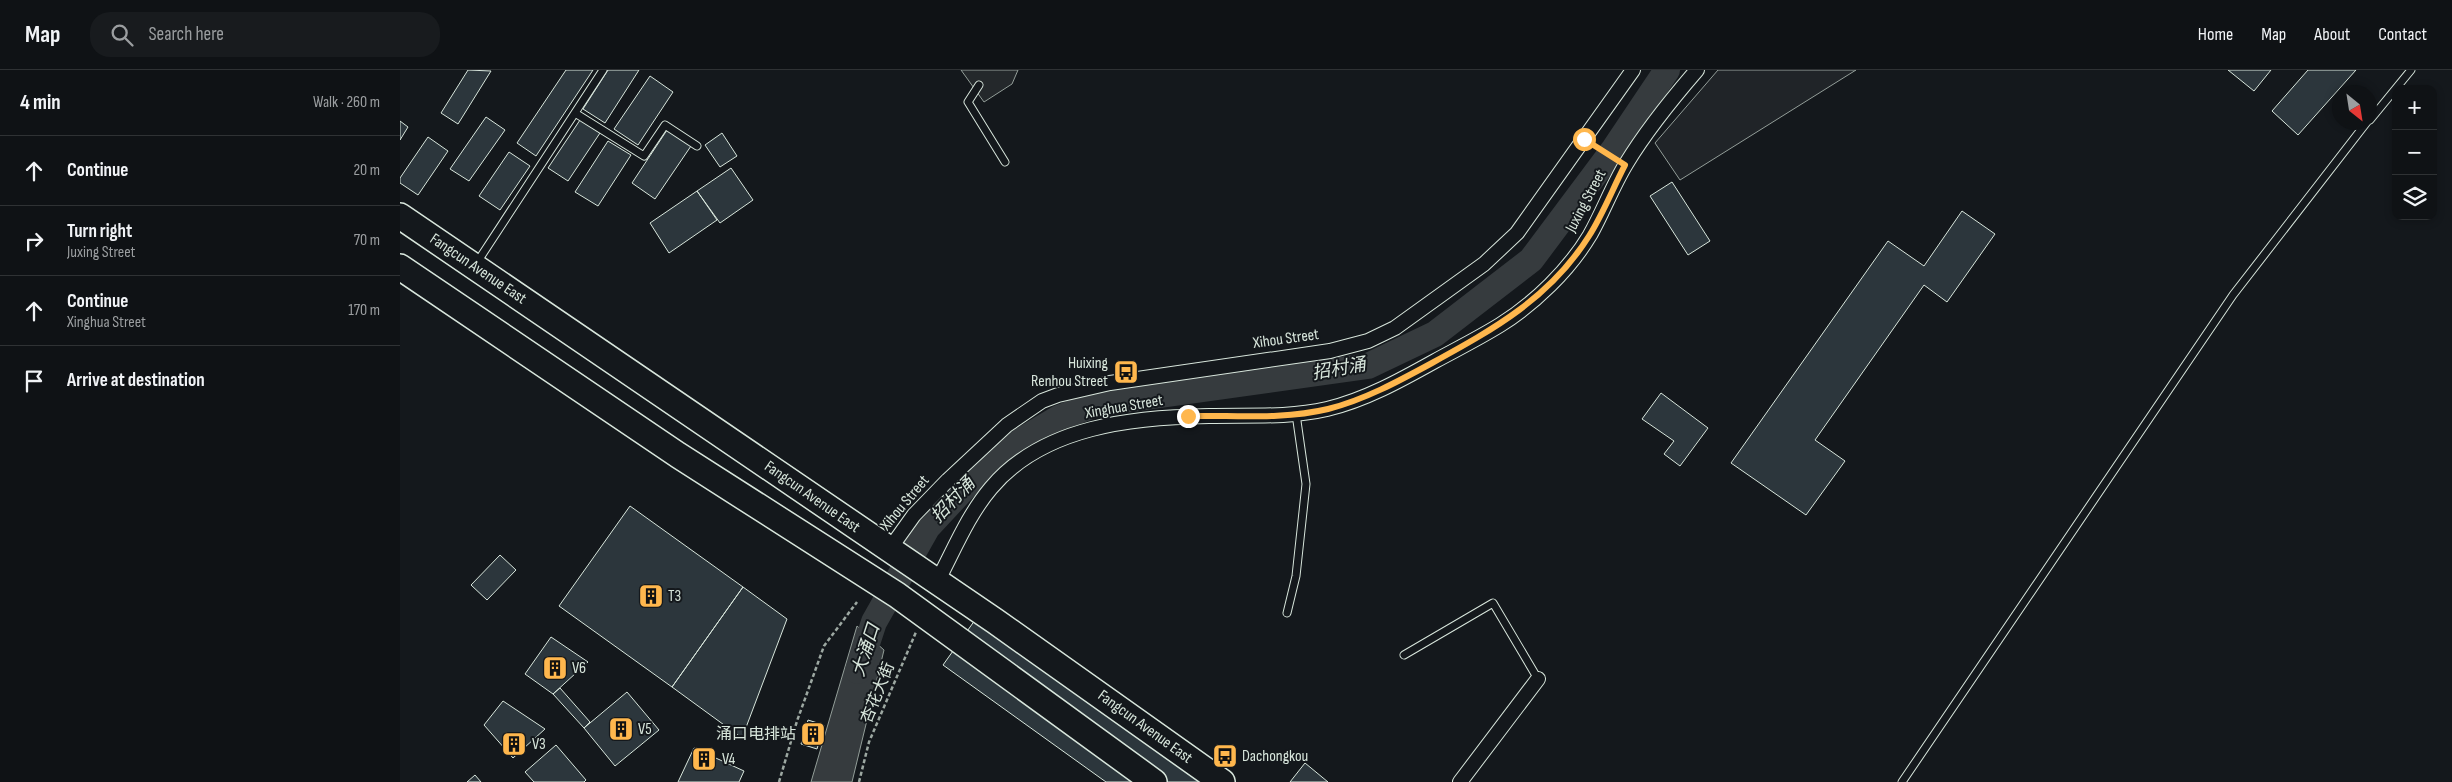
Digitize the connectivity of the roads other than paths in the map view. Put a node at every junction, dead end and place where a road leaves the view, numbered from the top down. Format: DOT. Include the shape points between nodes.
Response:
graph roads {
  1 [pos="603,70"];
  2 [pos="1633,70"];
  3 [pos="1697,70"];
  4 [pos="2411,70"];
  5 [pos="979,85"];
  6 [pos="2377,110"];
  7 [pos="575,112"];
  8 [pos="2361,130"];
  9 [pos="697,146"];
  10 [pos="1005,162"];
  11 [pos="400,216"];
  12 [pos="474,266"];
  13 [pos="400,267"];
  14 [pos="1538,296"];
  15 [pos="1296,414"];
  16 [pos="901,558"];
  17 [pos="937,582"];
  18 [pos="1287,613"];
  19 [pos="1404,655"];
  20 [pos="1538,679"];
  21 [pos="1154,782"];
  22 [pos="1222,782"];
  23 [pos="1460,782"];
  24 [pos="1902,782"];
  1 -- 7 [label="lane"];
  2 -- 16 [label="street, Xihou Street" via="1532,214 1502,249 1384,335 1330,351 1110,383 1042,401 1007,425 914,515"];
  3 -- 14 [label="street, Juxing Street" via="1625,165 1590,235"];
  4 -- 6 [label="lane"];
  5 -- 10 [label="lane" via="968,102"];
  7 -- 9 [label="lane" via="644,156 665,125"];
  7 -- 12 [label="lane"];
  8 -- 24 [label="lane" via="2233,295"];
  11 -- 12 [label="highway, Fangcun Avenue East"];
  12 -- 16 [label="highway, Fangcun Avenue East"];
  13 -- 21 [label="highway" via="678,455 889,590"];
  14 -- 15 [label="street, Xinghua Street" via="1495,328 1406,377 1352,402"];
  15 -- 17 [label="street, Xinghua Street" via="1168,417 1124,422 1070,435 1019,462 992,487 978,504"];
  15 -- 18 [label="lane" via="1306,484 1296,576"];
  16 -- 17 [label="highway, Fangcun Avenue East"];
  17 -- 22 [label="highway, Fangcun Avenue East"];
  19 -- 20 [label="lane" via="1493,603"];
  20 -- 23 [label="street"];
}
